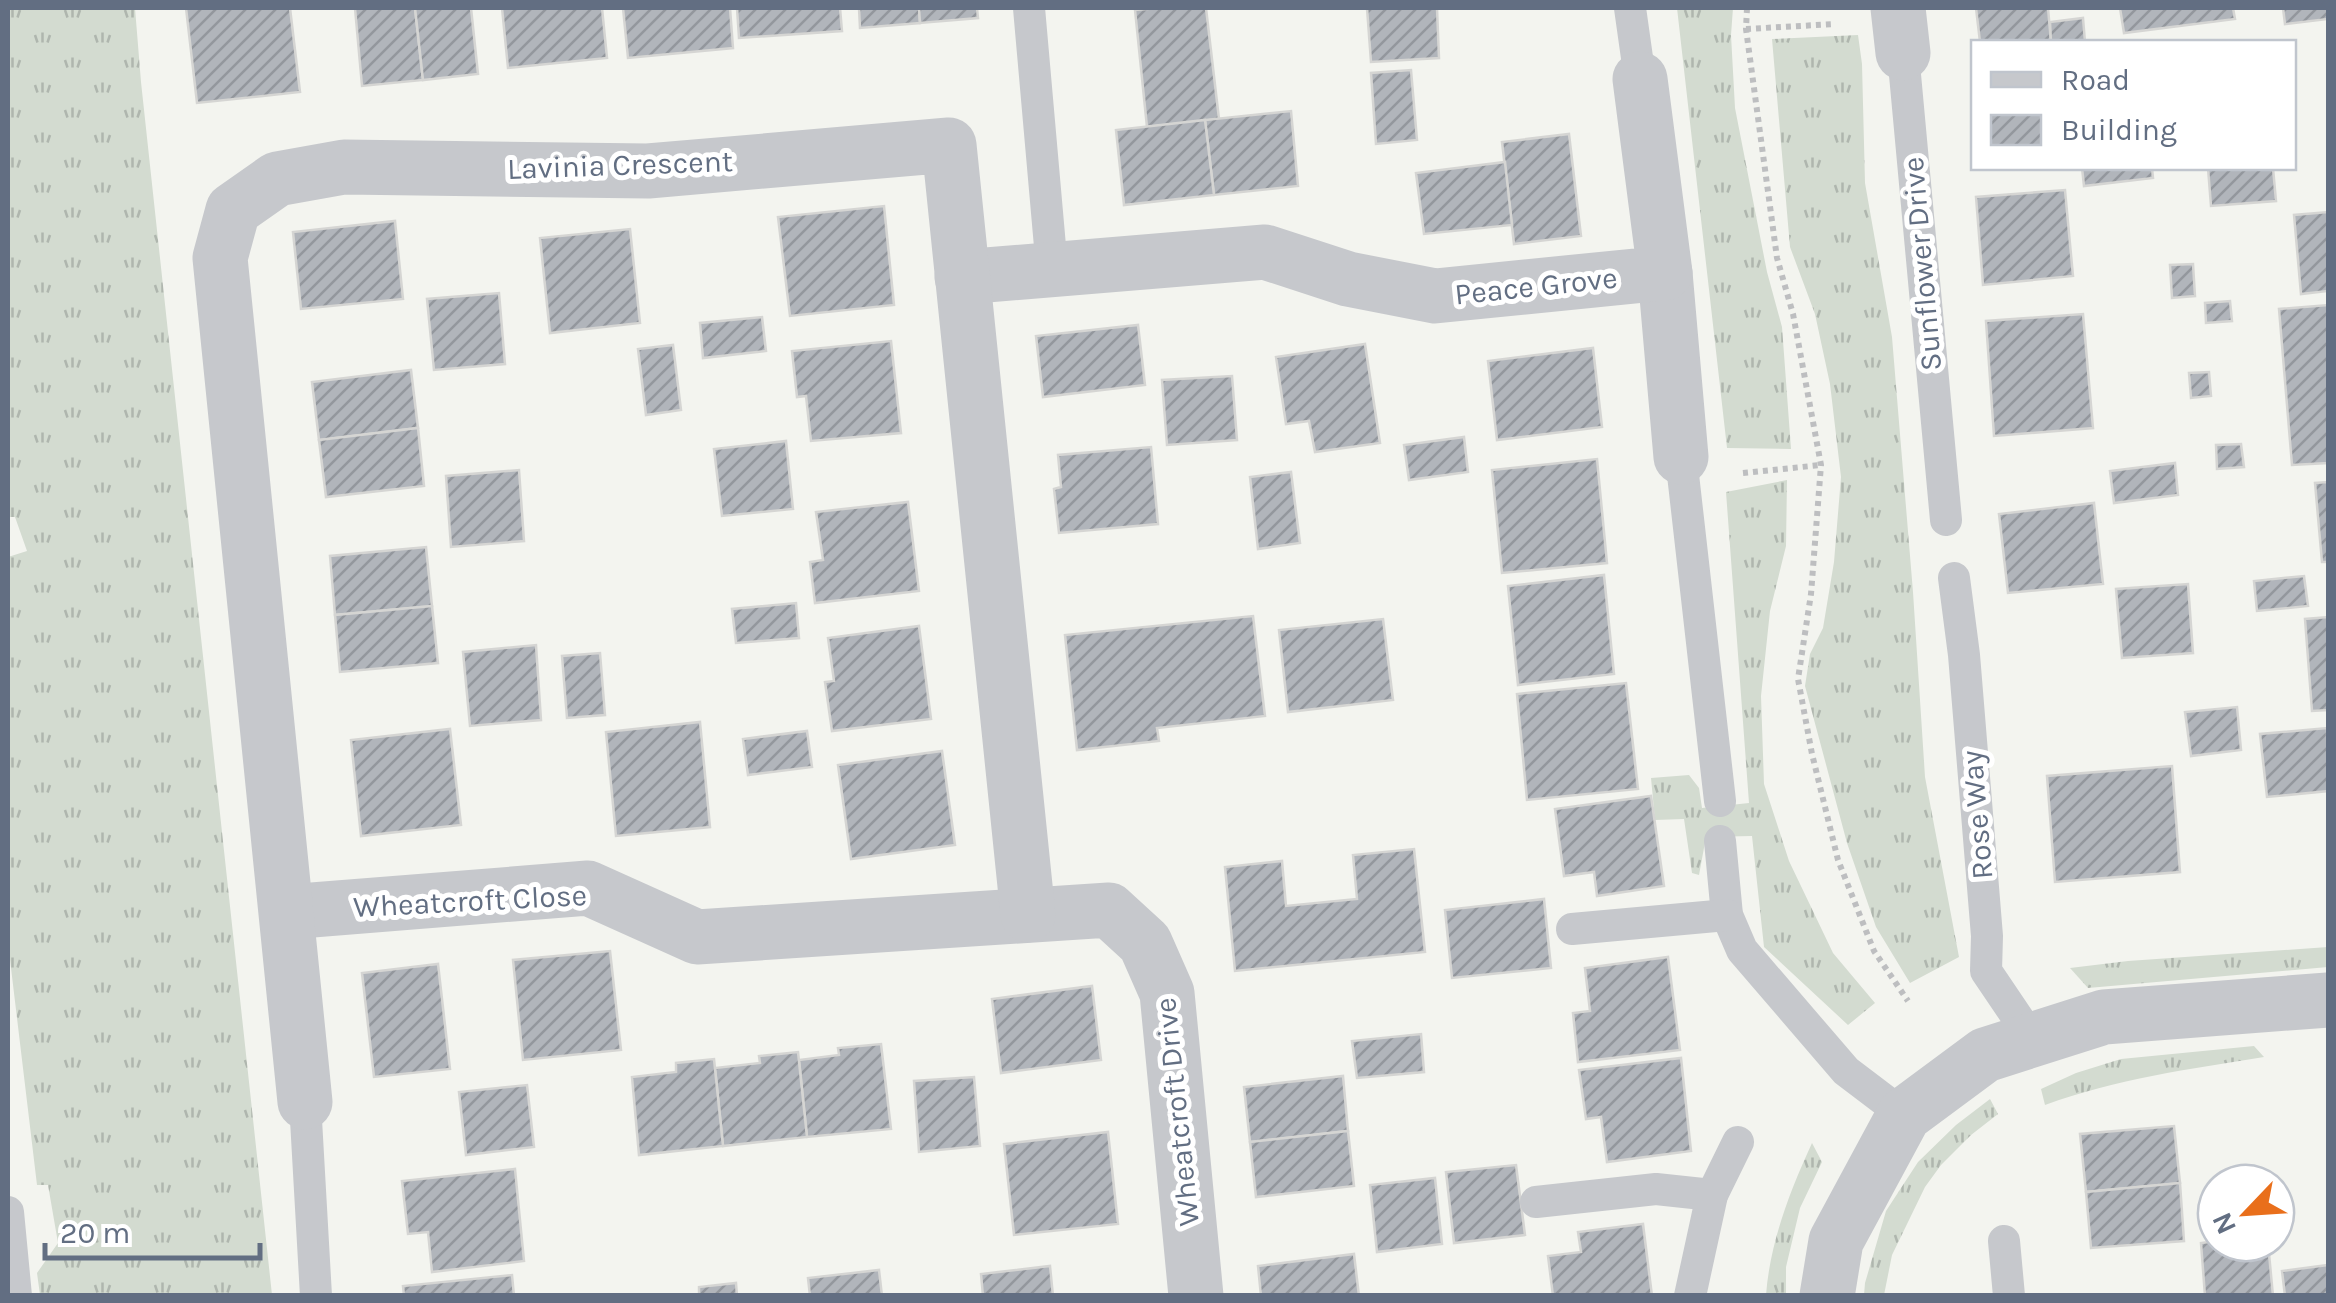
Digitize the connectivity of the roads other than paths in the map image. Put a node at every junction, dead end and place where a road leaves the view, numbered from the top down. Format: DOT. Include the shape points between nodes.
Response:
graph roads {
  1 [pos="1029,8"];
  2 [pos="1630,8"];
  3 [pos="1900,27"];
  4 [pos="1640,79"];
  5 [pos="1052,269"];
  6 [pos="1666,273"];
  7 [pos="962,277"];
  8 [pos="1682,468"];
  9 [pos="1946,520"];
  10 [pos="1954,578"];
  11 [pos="1720,801"];
  12 [pos="1720,841"];
  13 [pos="287,912"];
  14 [pos="1028,915"];
  15 [pos="1726,915"];
  16 [pos="1572,929"];
  17 [pos="2328,1000"];
  18 [pos="2032,1039"];
  19 [pos="305,1102"];
  20 [pos="1904,1114"];
  21 [pos="1738,1142"];
  22 [pos="1712,1196"];
  23 [pos="1536,1202"];
  24 [pos="8,1212"];
  25 [pos="2004,1241"];
  26 [pos="16,1296"];
  27 [pos="316,1296"];
  28 [pos="1196,1296"];
  29 [pos="1690,1296"];
  30 [pos="1827,1296"];
  31 [pos="2009,1296"];
  1 -- 5 [label="lane"];
  2 -- 4 [label="lane"];
  3 -- 9 [label="lane, Sunflower Drive"];
  4 -- 6 [label="street"];
  5 -- 6 [label="street, Peace Grove" via="1265,252 1348,279 1436,296"];
  5 -- 7 [label="street, Peace Grove"];
  6 -- 8 [label="street"];
  7 -- 13 [label="street, Lavinia Crescent" via="949,144 648,171 344,167 277,180 234,210 220,258"];
  7 -- 14 [label="street, Lavinia Crescent"];
  8 -- 11 [label="lane"];
  10 -- 18 [label="lane, Rose Way" via="1986,971"];
  12 -- 15 [label="lane"];
  13 -- 14 [label="street, Wheatcroft Close" via="588,888 697,938"];
  13 -- 19 [label="street"];
  14 -- 28 [label="street, Wheatcroft Drive" via="1109,910 1146,943 1167,992"];
  15 -- 16 [label="lane"];
  15 -- 20 [label="lane" via="1742,950 1832,1056"];
  17 -- 18 [label="street" via="2104,1018"];
  18 -- 20 [label="street" via="1985,1055"];
  19 -- 27 [label="lane"];
  20 -- 30 [label="street" via="1836,1241"];
  21 -- 22 [label="lane"];
  22 -- 23 [label="lane" via="1656,1189"];
  22 -- 29 [label="lane"];
  24 -- 26 [label="lane"];
  25 -- 31 [label="lane"];
}
